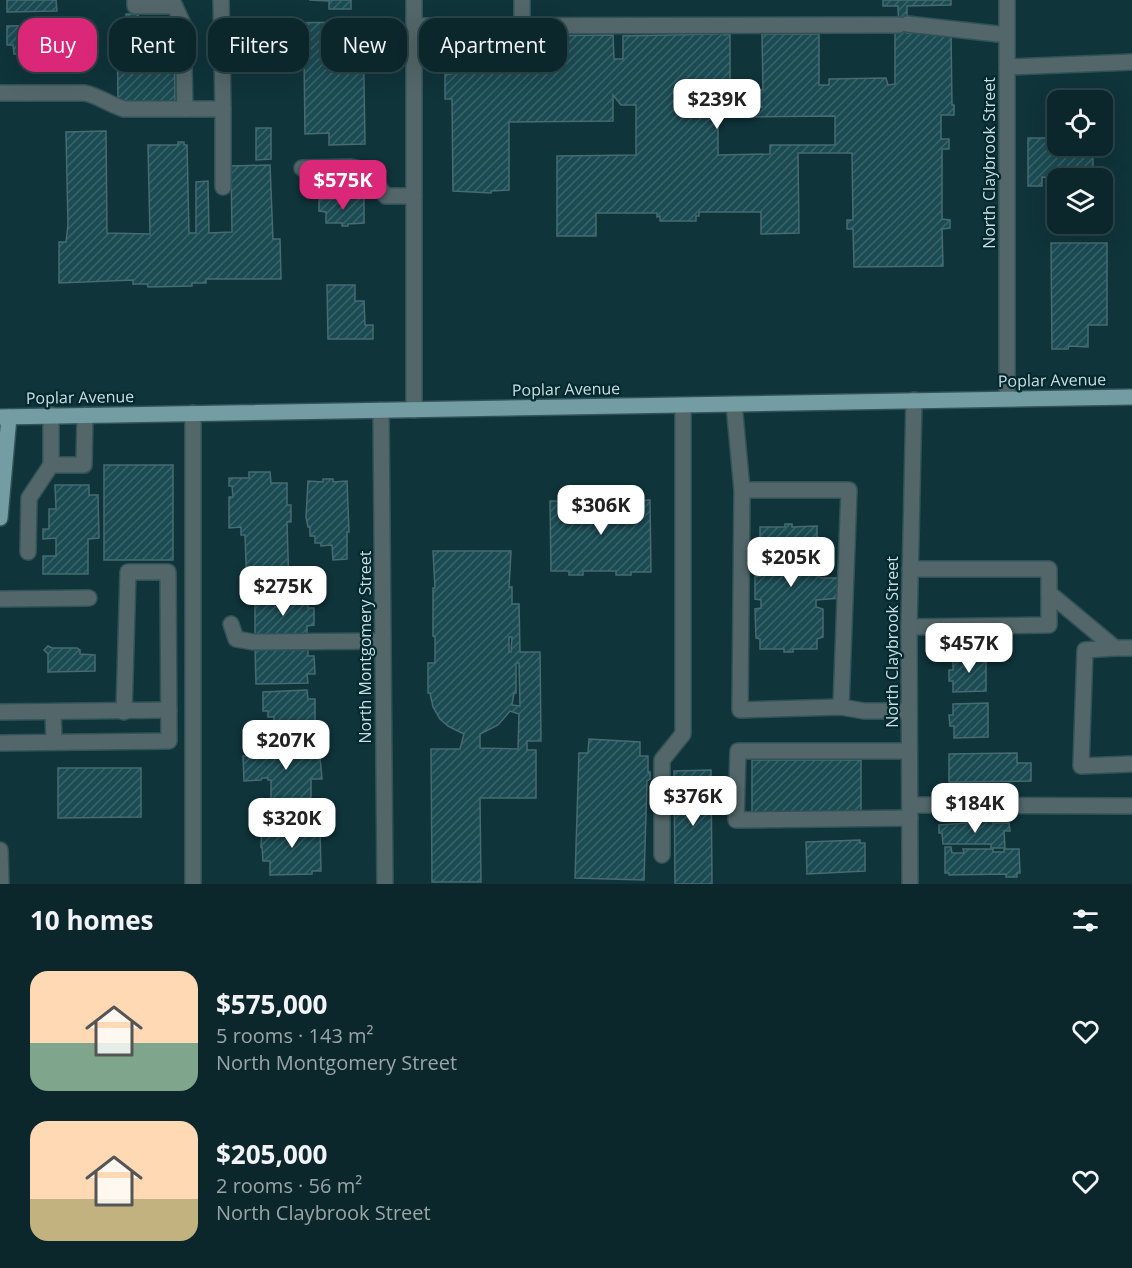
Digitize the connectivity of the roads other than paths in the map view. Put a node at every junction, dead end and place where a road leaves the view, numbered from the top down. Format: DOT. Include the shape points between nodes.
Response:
graph roads {
  1 [pos="135,0"];
  2 [pos="221,0"];
  3 [pos="414,0"];
  4 [pos="522,0"];
  5 [pos="1007,0"];
  6 [pos="173,3"];
  7 [pos="522,18"];
  8 [pos="414,26"];
  9 [pos="419,26"];
  10 [pos="567,26"];
  11 [pos="1007,35"];
  12 [pos="1132,62"];
  13 [pos="1007,67"];
  14 [pos="0,93"];
  15 [pos="185,109"];
  16 [pos="223,109"];
  17 [pos="302,168"];
  18 [pos="224,187"];
  19 [pos="414,196"];
  20 [pos="1132,397"];
  21 [pos="1007,399"];
  22 [pos="914,400"];
  23 [pos="734,404"];
  24 [pos="683,405"];
  25 [pos="381,410"];
  26 [pos="414,410"];
  27 [pos="192,413"];
  28 [pos="51,415"];
  29 [pos="85,415"];
  30 [pos="5,417"];
  31 [pos="51,465"];
  32 [pos="742,490"];
  33 [pos="0,518"];
  34 [pos="28,552"];
  35 [pos="910,568"];
  36 [pos="1049,593"];
  37 [pos="89,598"];
  38 [pos="0,599"];
  39 [pos="231,624"];
  40 [pos="909,627"];
  41 [pos="383,640"];
  42 [pos="1115,648"];
  43 [pos="1132,648"];
  44 [pos="841,706"];
  45 [pos="169,710"];
  46 [pos="0,711"];
  47 [pos="909,711"];
  48 [pos="53,712"];
  49 [pos="124,712"];
  50 [pos="54,742"];
  51 [pos="0,743"];
  52 [pos="909,751"];
  53 [pos="1132,764"];
  54 [pos="1132,806"];
  55 [pos="910,812"];
  56 [pos="0,850"];
  57 [pos="662,855"];
  58 [pos="0,884"];
  59 [pos="193,884"];
  60 [pos="385,884"];
  61 [pos="910,884"];
  1 -- 6 [label="street" via="135,6"];
  2 -- 16 [label="street"];
  3 -- 8 [label="street"];
  4 -- 7 [label="street"];
  5 -- 11 [label="street, North Claybrook Street"];
  6 -- 15 [label="street" via="183,24"];
  8 -- 9 [label="street"];
  8 -- 19 [label="street"];
  10 -- 11 [label="street" via="903,25"];
  11 -- 13 [label="street, North Claybrook Street"];
  12 -- 13 [label="street"];
  13 -- 21 [label="street, North Claybrook Street"];
  14 -- 15 [label="street" via="85,93 124,109"];
  15 -- 16 [label="street"];
  16 -- 18 [label="street"];
  17 -- 19 [label="street" via="351,167 359,169 386,196"];
  19 -- 26 [label="street"];
  20 -- 21 [label="main road, Poplar Avenue"];
  21 -- 22 [label="main road, Poplar Avenue"];
  22 -- 23 [label="main road, Poplar Avenue"];
  22 -- 35 [label="street, North Claybrook Street"];
  23 -- 24 [label="main road, Poplar Avenue"];
  23 -- 32 [label="street"];
  24 -- 26 [label="main road, Poplar Avenue"];
  24 -- 57 [label="street" via="683,734 662,760"];
  25 -- 26 [label="main road, Poplar Avenue"];
  25 -- 27 [label="main road, Poplar Avenue"];
  25 -- 41 [label="street, North Montgomery Street"];
  27 -- 29 [label="main road, Poplar Avenue"];
  27 -- 59 [label="street"];
  28 -- 29 [label="main road, Poplar Avenue"];
  28 -- 30 [label="main road, Poplar Avenue"];
  28 -- 31 [label="street"];
  29 -- 31 [label="street" via="84,465"];
  30 -- 33 [label="main road"];
  31 -- 34 [label="street" via="29,498"];
  32 -- 44 [label="street" via="740,710"];
  32 -- 44 [label="street" via="849,490"];
  35 -- 36 [label="street" via="1049,569"];
  35 -- 40 [label="street, North Claybrook Street"];
  36 -- 40 [label="street" via="1049,625"];
  36 -- 42 [label="street"];
  37 -- 38 [label="street"];
  39 -- 41 [label="street" via="236,639 253,642"];
  40 -- 47 [label="street, North Claybrook Street"];
  41 -- 60 [label="street, North Montgomery Street"];
  42 -- 43 [label="street"];
  42 -- 53 [label="street" via="1085,650 1081,766"];
  44 -- 47 [label="street" via="864,711"];
  45 -- 49 [label="street"];
  45 -- 49 [label="street" via="168,572 128,572"];
  45 -- 50 [label="street" via="169,741"];
  46 -- 48 [label="street"];
  47 -- 52 [label="street, North Claybrook Street"];
  48 -- 49 [label="street"];
  48 -- 50 [label="street"];
  50 -- 51 [label="street"];
  52 -- 55 [label="street, North Claybrook Street"];
  52 -- 55 [label="street" via="738,751 736,820"];
  54 -- 55 [label="street"];
  55 -- 61 [label="street, North Claybrook Street"];
  56 -- 58 [label="street"];
}
